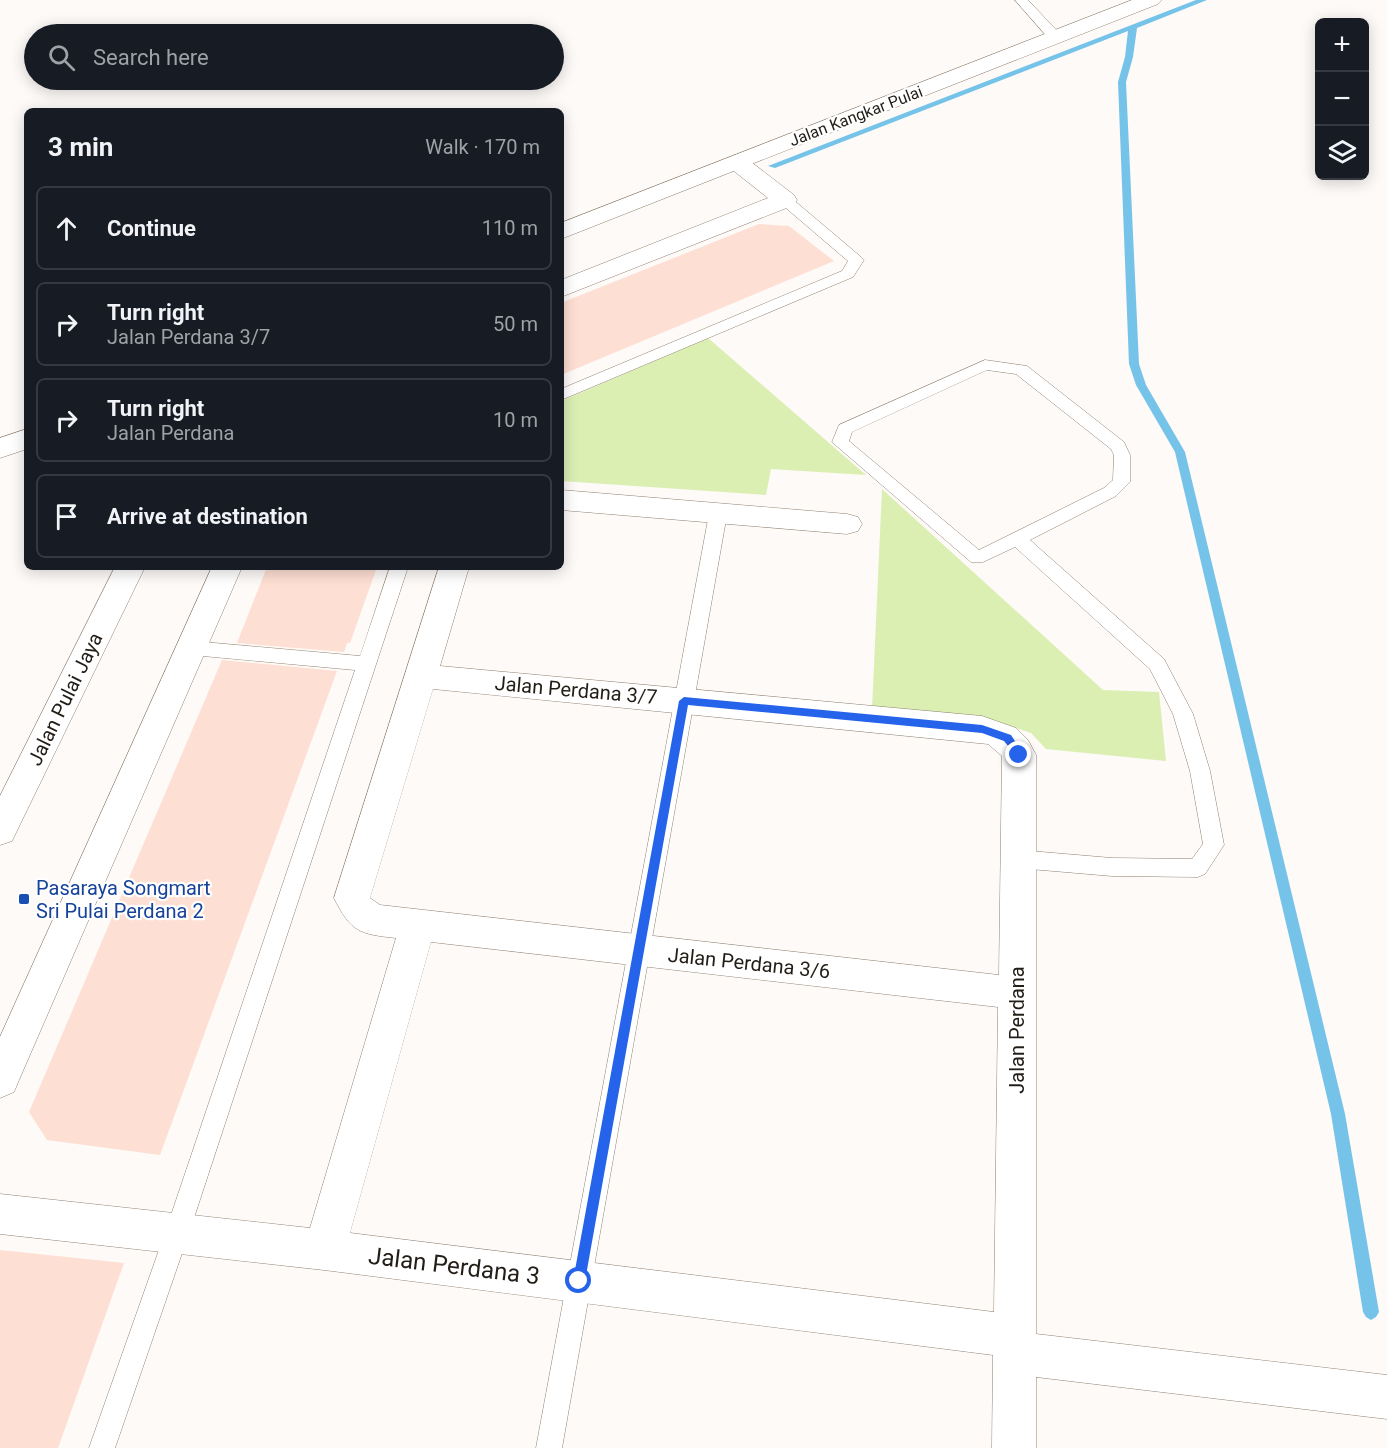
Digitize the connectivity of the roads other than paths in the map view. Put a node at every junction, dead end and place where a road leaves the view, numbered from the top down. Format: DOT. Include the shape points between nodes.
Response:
graph roads {
  1 [pos="1021,0"];
  2 [pos="1151,0"];
  3 [pos="1056,38"];
  4 [pos="738,163"];
  5 [pos="785,200"];
  6 [pos="564,231"];
  7 [pos="564,288"];
  8 [pos="564,394"];
  9 [pos="24,439"];
  10 [pos="0,449"];
  11 [pos="564,500"];
  12 [pos="718,514"];
  13 [pos="847,524"];
  14 [pos="1017,539"];
  15 [pos="129,570"];
  16 [pos="226,570"];
  17 [pos="398,570"];
  18 [pos="453,570"];
  19 [pos="192,648"];
  20 [pos="365,664"];
  21 [pos="421,676"];
  22 [pos="684,701"];
  23 [pos="982,729"];
  24 [pos="0,831"];
  25 [pos="1018,859"];
  26 [pos="418,926"];
  27 [pos="639,950"];
  28 [pos="1017,993"];
  29 [pos="0,1080"];
  30 [pos="0,1214"];
  31 [pos="177,1233"];
  32 [pos="324,1250"];
  33 [pos="579,1281"];
  34 [pos="1015,1344"];
  35 [pos="1387,1397"];
  36 [pos="102,1448"];
  37 [pos="549,1448"];
  38 [pos="1014,1448"];
  1 -- 3 [label="lane"];
  2 -- 3 [label="street, Jalan Kangkar Pulai"];
  3 -- 4 [label="street, Jalan Kangkar Pulai"];
  4 -- 5 [label="street"];
  4 -- 6 [label="street, Jalan Kangkar Pulai"];
  5 -- 7 [label="street"];
  5 -- 8 [label="lane" via="856,260 848,274"];
  9 -- 10 [label="street"];
  11 -- 12 [label="street"];
  12 -- 13 [label="street"];
  12 -- 22 [label="lane"];
  14 -- 14 [label="lane" via="1110,492 1121,482 1122,455 1118,446 1021,370 985,365 845,429 840,442 977,558"];
  14 -- 25 [label="lane" via="1157,664 1183,714 1200,771 1214,845 1198,868 1112,867"];
  15 -- 24 [label="street, Jalan Pulai Jaya"];
  16 -- 19 [label="street"];
  17 -- 20 [label="lane"];
  18 -- 21 [label="street"];
  19 -- 20 [label="lane"];
  19 -- 29 [label="street"];
  20 -- 31 [label="lane"];
  21 -- 22 [label="street, Jalan Perdana 3/7"];
  21 -- 26 [label="street, Jalan Perdana 3/6" via="352,898 359,912 374,920"];
  22 -- 23 [label="street, Jalan Perdana 3/7"];
  22 -- 27 [label="lane"];
  23 -- 25 [label="street, Jalan Perdana" via="1008,738 1019,755"];
  25 -- 28 [label="street, Jalan Perdana"];
  26 -- 27 [label="street, Jalan Perdana 3/6"];
  26 -- 32 [label="street"];
  27 -- 28 [label="street, Jalan Perdana 3/6"];
  27 -- 33 [label="lane"];
  28 -- 34 [label="street, Jalan Perdana"];
  30 -- 31 [label="street, Jalan Perdana 3"];
  31 -- 32 [label="street, Jalan Perdana 3"];
  31 -- 36 [label="lane"];
  32 -- 33 [label="street, Jalan Perdana 3"];
  33 -- 34 [label="street, Jalan Perdana 3"];
  33 -- 37 [label="lane"];
  34 -- 35 [label="street"];
  34 -- 38 [label="street, Jalan Perdana"];
}
